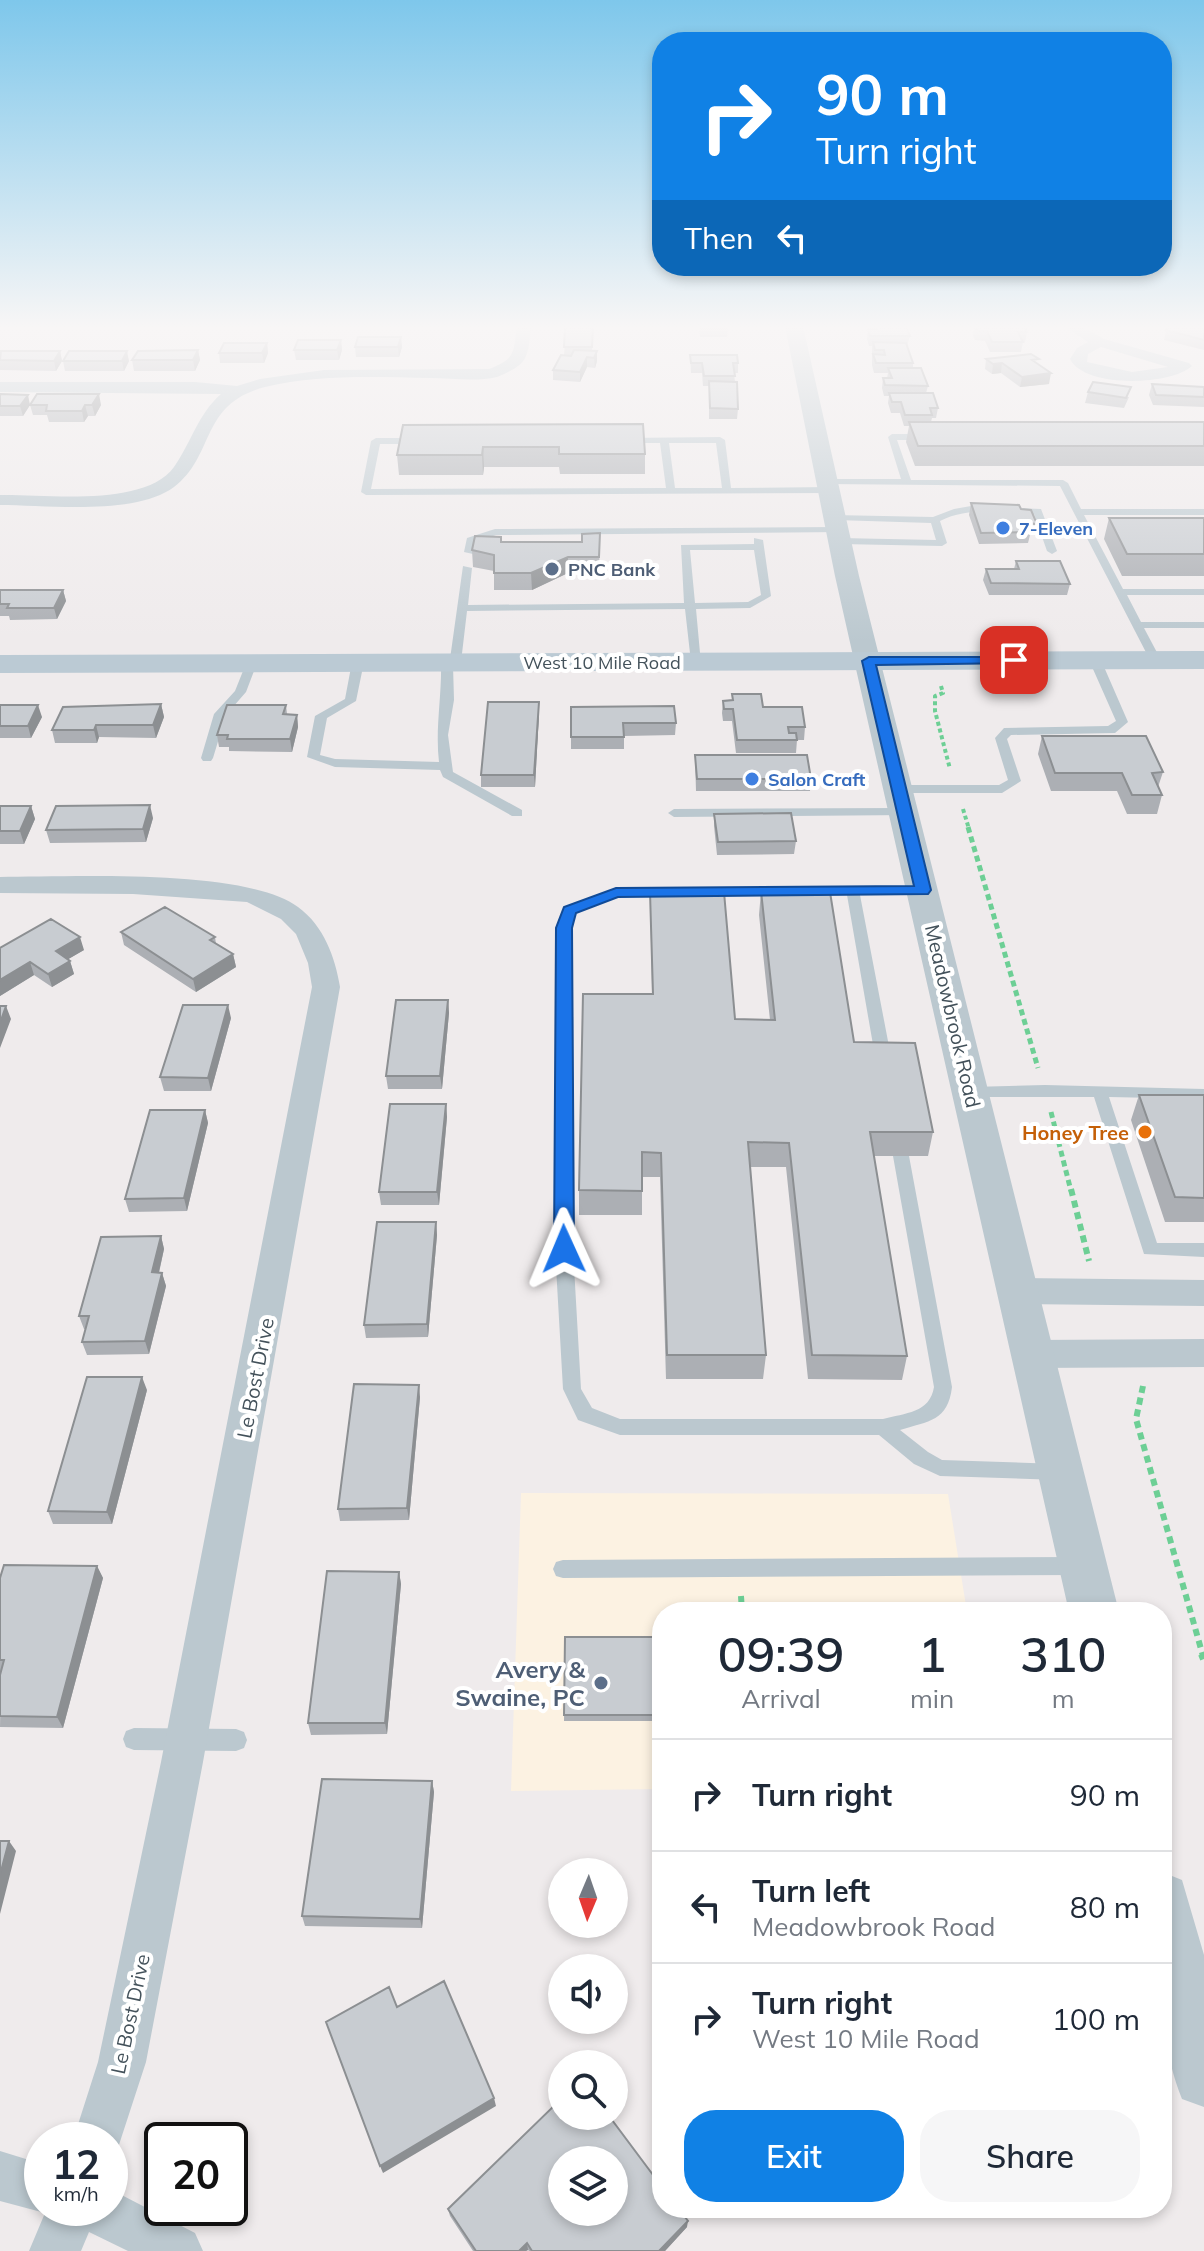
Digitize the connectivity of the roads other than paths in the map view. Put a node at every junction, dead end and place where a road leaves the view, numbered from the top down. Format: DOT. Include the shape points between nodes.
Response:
graph roads {
  1 [pos="203,431"];
  2 [pos="818,431"];
  3 [pos="939,437"];
  4 [pos="619,440"];
  5 [pos="664,440"];
  6 [pos="437,441"];
  7 [pos="907,482"];
  8 [pos="830,486"];
  9 [pos="671,490"];
  10 [pos="727,490"];
  11 [pos="0,500"];
  12 [pos="1078,512"];
  13 [pos="1204,512"];
  14 [pos="935,520"];
  15 [pos="838,530"];
  16 [pos="757,531"];
  17 [pos="1089,535"];
  18 [pos="1104,535"];
  19 [pos="759,547"];
  20 [pos="1052,551"];
  21 [pos="469,552"];
  22 [pos="467,568"];
  23 [pos="1119,592"];
  24 [pos="1204,592"];
  25 [pos="690,606"];
  26 [pos="462,608"];
  27 [pos="1136,625"];
  28 [pos="1204,625"];
  29 [pos="1095,660"];
  30 [pos="1155,660"];
  31 [pos="1204,660"];
  32 [pos="869,661"];
  33 [pos="358,662"];
  34 [pos="451,662"];
  35 [pos="697,662"];
  36 [pos="251,663"];
  37 [pos="0,664"];
  38 [pos="207,758"];
  39 [pos="446,766"];
  40 [pos="902,800"];
  41 [pos="517,813"];
  42 [pos="674,813"];
  43 [pos="0,885"];
  44 [pos="923,890"];
  45 [pos="853,891"];
  46 [pos="884,1067"];
  47 [pos="971,1092"];
  48 [pos="1100,1092"];
  49 [pos="1204,1094"];
  50 [pos="901,1156"];
  51 [pos="1204,1250"];
  52 [pos="1018,1291"];
  53 [pos="1204,1293"];
  54 [pos="1204,1353"];
  55 [pos="1032,1354"];
  56 [pos="883,1427"];
  57 [pos="1061,1472"];
  58 [pos="1083,1566"];
  59 [pos="563,1569"];
  60 [pos="1092,1602"];
  61 [pos="134,1739"];
  62 [pos="186,1739"];
  63 [pos="236,1740"];
  64 [pos="1172,1942"];
  65 [pos="1204,2077"];
  66 [pos="104,2122"];
  67 [pos="0,2176"];
  68 [pos="24,2183"];
  69 [pos="128,2224"];
  70 [pos="65,2226"];
  71 [pos="55,2251"];
  72 [pos="177,2251"];
  1 -- 11 [label="street" via="181,471 157,490 107,499"];
  2 -- 8 [label="street, Meadowbrook Road"];
  3 -- 7 [label="lane" via="892,437"];
  4 -- 5 [label="lane"];
  5 -- 9 [label="lane"];
  5 -- 10 [label="lane" via="720,440"];
  6 -- 9 [label="lane" via="376,441 366,492"];
  7 -- 8 [label="lane"];
  7 -- 12 [label="lane" via="1063,483"];
  8 -- 10 [label="lane"];
  8 -- 15 [label="street, Meadowbrook Road"];
  9 -- 10 [label="lane"];
  12 -- 13 [label="lane"];
  12 -- 17 [label="lane"];
  14 -- 15 [label="lane"];
  14 -- 15 [label="lane" via="942,543"];
  14 -- 20 [label="lane" via="946,512 1038,511"];
  15 -- 16 [label="lane"];
  15 -- 32 [label="street, Meadowbrook Road"];
  16 -- 19 [label="lane"];
  16 -- 21 [label="lane" via="495,532 471,540"];
  17 -- 18 [label="lane"];
  17 -- 23 [label="lane"];
  19 -- 25 [label="lane" via="766,596 750,605"];
  19 -- 25 [label="lane" via="685,547"];
  22 -- 26 [label="lane"];
  23 -- 24 [label="lane"];
  23 -- 27 [label="lane"];
  25 -- 26 [label="lane"];
  25 -- 35 [label="lane"];
  26 -- 34 [label="lane"];
  27 -- 28 [label="lane"];
  27 -- 30 [label="lane"];
  29 -- 30 [label="main road, West 10 Mile Road"];
  29 -- 32 [label="main road, West 10 Mile Road"];
  29 -- 40 [label="lane" via="1122,722 1111,730 1008,731 1001,738 1015,781 1002,789 957,789"];
  30 -- 31 [label="main road, West 10 Mile Road"];
  32 -- 35 [label="main road, West 10 Mile Road"];
  32 -- 40 [label="street, Meadowbrook Road"];
  33 -- 34 [label="main road, West 10 Mile Road"];
  33 -- 36 [label="main road, West 10 Mile Road"];
  33 -- 39 [label="lane" via="350,701 321,716 313,757 335,763"];
  34 -- 35 [label="main road, West 10 Mile Road"];
  34 -- 39 [label="lane" via="442,735"];
  36 -- 37 [label="main road, West 10 Mile Road"];
  36 -- 38 [label="lane" via="240,692 220,714"];
  39 -- 41 [label="lane" via="447,774"];
  40 -- 42 [label="lane"];
  40 -- 44 [label="street, Meadowbrook Road"];
  43 -- 62 [label="street, Le Bost Drive" via="111,884 246,892 280,906 309,932 324,964 318,1043"];
  44 -- 45 [label="lane"];
  44 -- 47 [label="street, Meadowbrook Road"];
  45 -- 46 [label="lane"];
  45 -- 56 [label="lane" via="616,893 569,910 564,928 566,1280 572,1389 585,1414 620,1427"];
  47 -- 48 [label="lane"];
  47 -- 52 [label="street, Meadowbrook Road"];
  48 -- 49 [label="lane"];
  48 -- 51 [label="lane" via="1150,1249"];
  50 -- 56 [label="lane" via="943,1387 941,1402 930,1413"];
  52 -- 53 [label="street"];
  52 -- 55 [label="street, Meadowbrook Road"];
  54 -- 55 [label="street"];
  55 -- 57 [label="street, Meadowbrook Road"];
  56 -- 57 [label="lane" via="940,1468"];
  57 -- 58 [label="street, Meadowbrook Road"];
  58 -- 59 [label="lane"];
  58 -- 60 [label="street, Meadowbrook Road"];
  61 -- 62 [label="lane"];
  62 -- 63 [label="lane"];
  62 -- 66 [label="street, Le Bost Drive" via="122,2062"];
  64 -- 65 [label="street"];
  67 -- 68 [label="street"];
  69 -- 72 [label="street"];
  70 -- 71 [label="street"];
}
